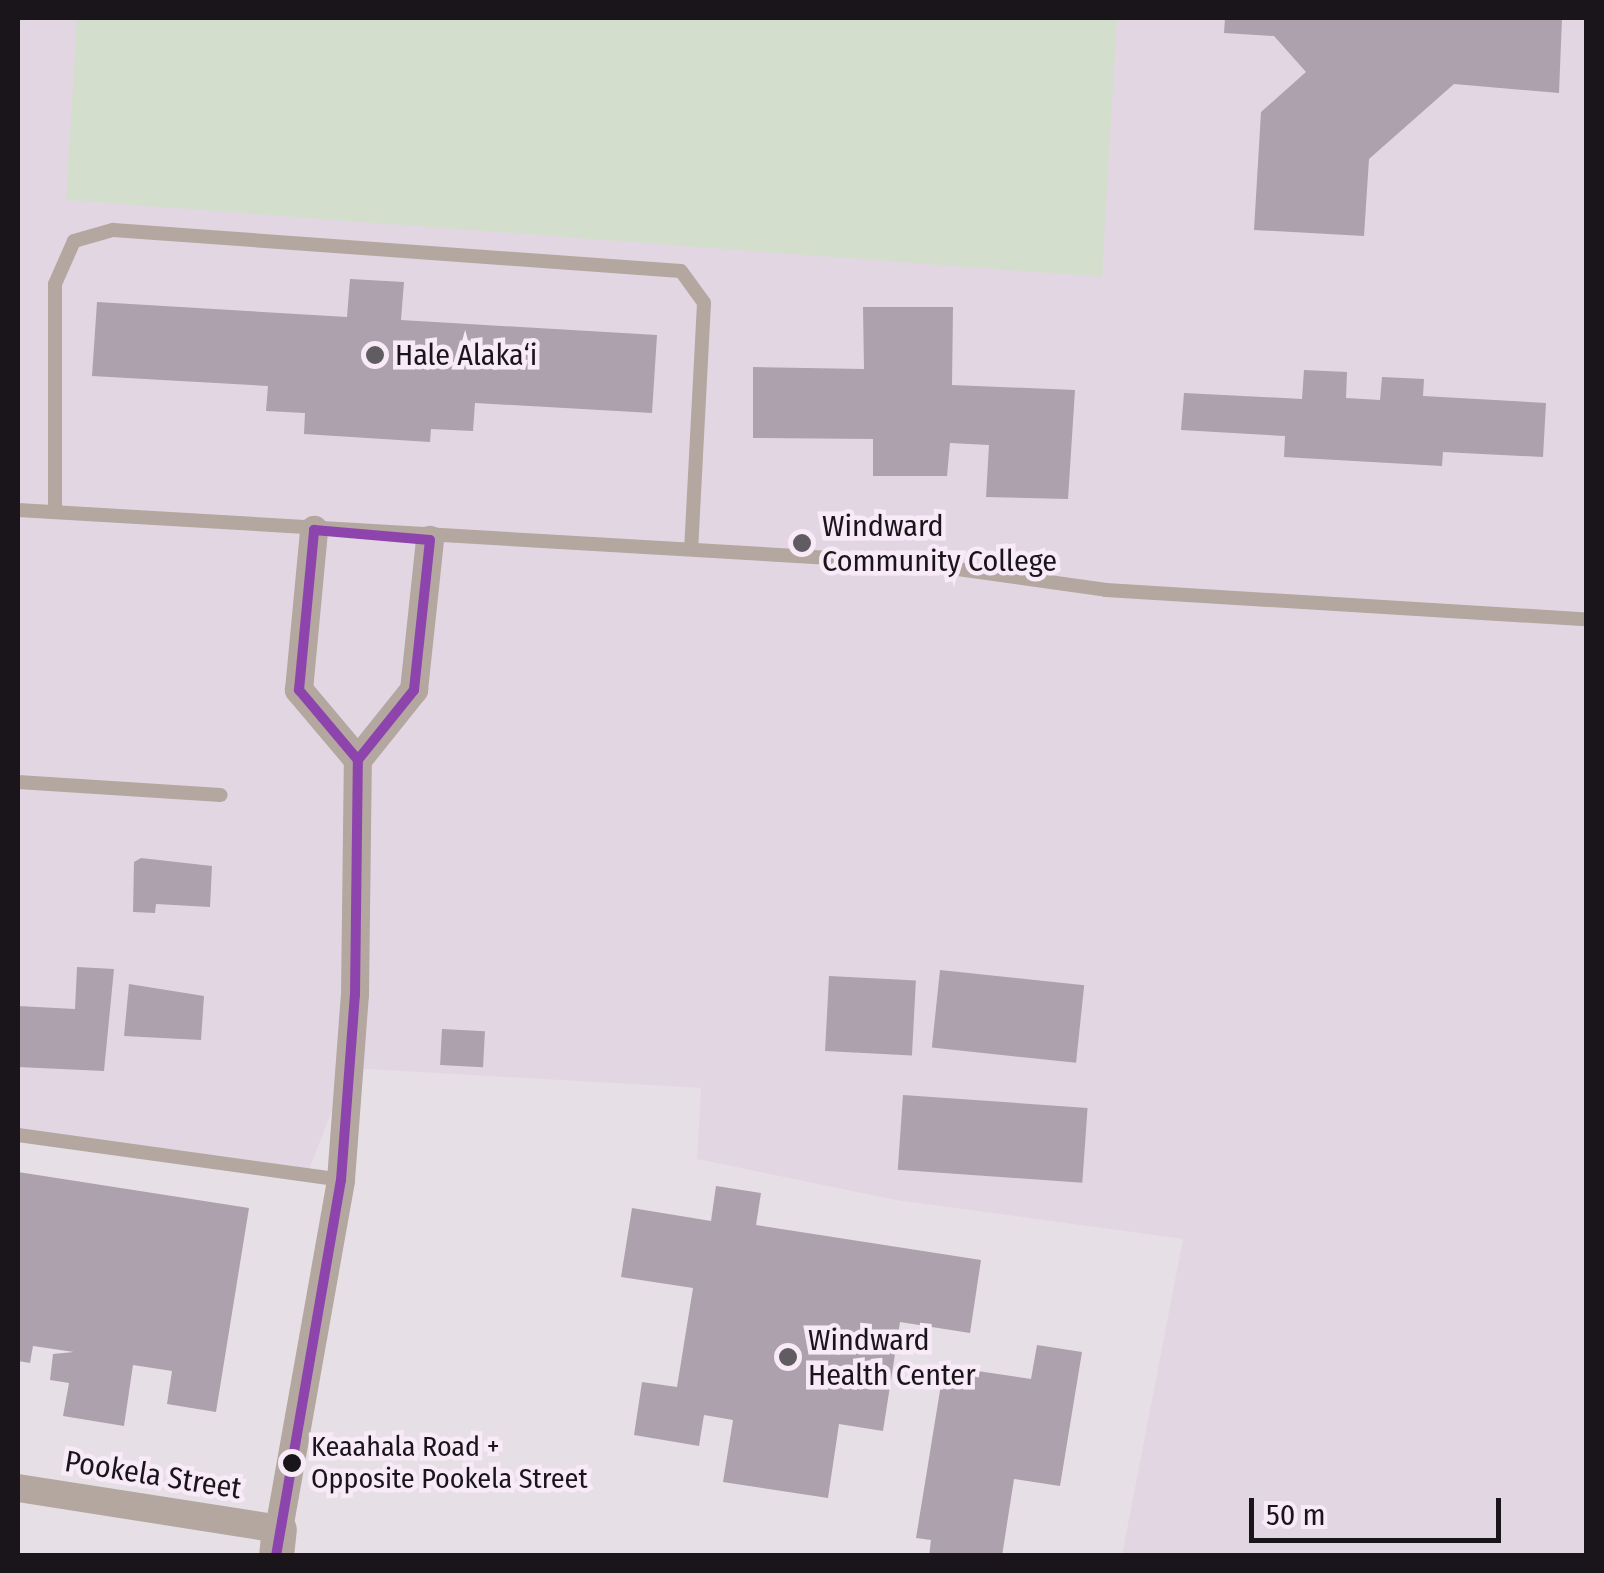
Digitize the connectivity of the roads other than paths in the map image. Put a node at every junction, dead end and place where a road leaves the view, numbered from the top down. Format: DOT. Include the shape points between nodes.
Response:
graph roads {
  1 [pos="18,510"];
  2 [pos="55,512"];
  3 [pos="314,530"];
  4 [pos="430,540"];
  5 [pos="691,548"];
  6 [pos="1586,620"];
  7 [pos="358,760"];
  8 [pos="18,782"];
  9 [pos="221,795"];
  10 [pos="18,1135"];
  11 [pos="341,1180"];
  12 [pos="18,1488"];
  13 [pos="277,1542"];
  1 -- 2 [label="lane"];
  2 -- 3 [label="lane"];
  2 -- 5 [label="lane" via="55,284 74,241 113,230 681,270 704,303"];
  3 -- 4 [label="lane"];
  3 -- 7 [label="street" via="299,690"];
  4 -- 5 [label="lane"];
  4 -- 7 [label="street" via="414,690"];
  5 -- 6 [label="lane" via="915,564 1106,590"];
  7 -- 11 [label="street" via="355,994"];
  8 -- 9 [label="lane"];
  10 -- 11 [label="lane"];
  11 -- 13 [label="street"];
  12 -- 13 [label="street, Pookela Street"];
}
